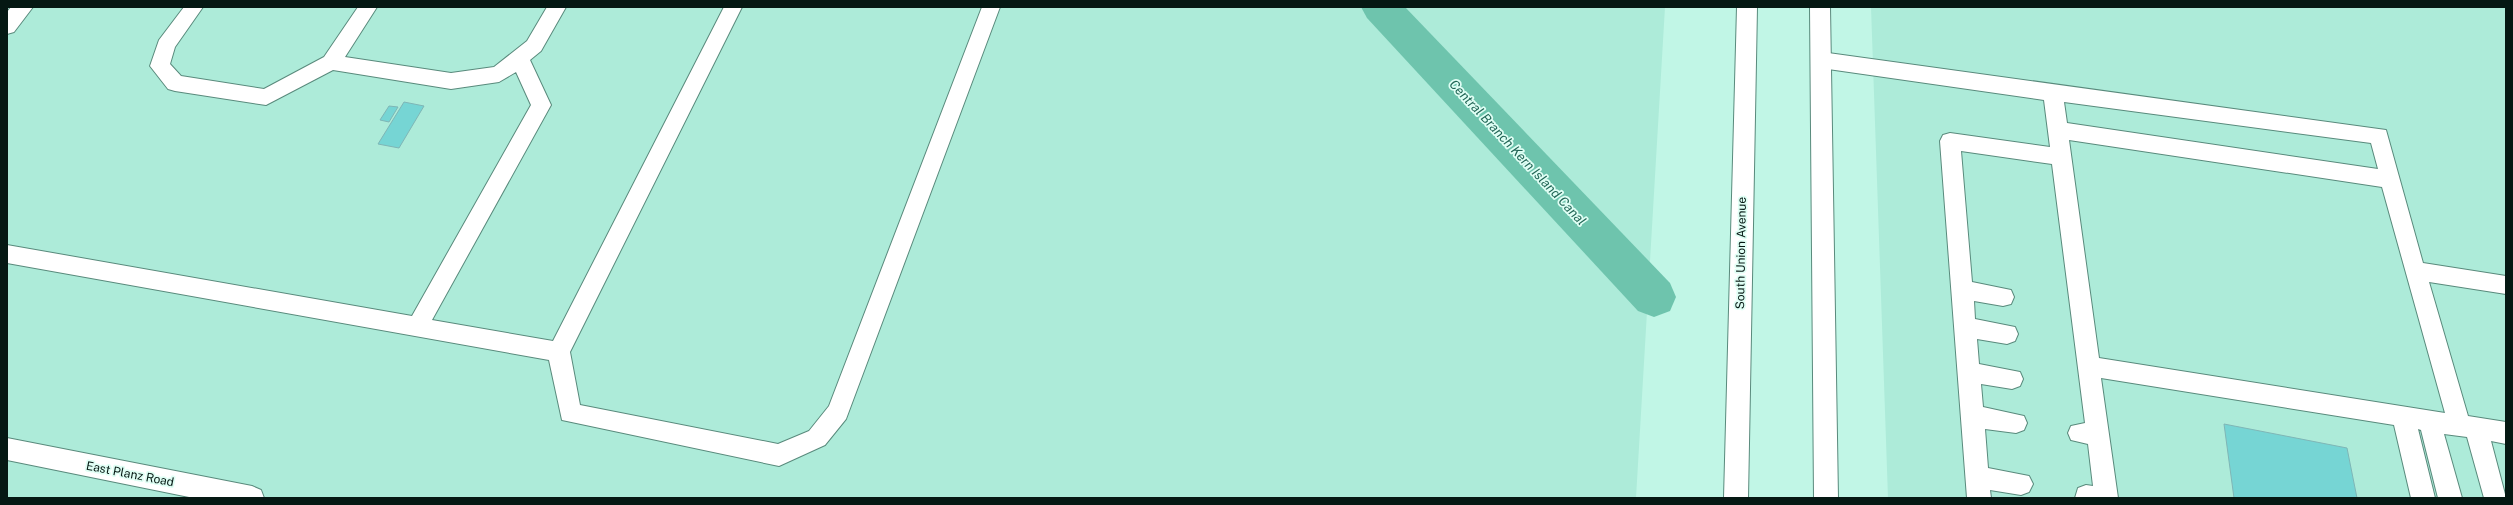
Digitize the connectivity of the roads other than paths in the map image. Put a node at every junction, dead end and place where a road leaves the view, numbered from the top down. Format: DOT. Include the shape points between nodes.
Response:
graph roads {
  1 [pos="22,7"];
  2 [pos="194,7"];
  3 [pos="368,7"];
  4 [pos="557,7"];
  5 [pos="733,7"];
  6 [pos="991,7"];
  7 [pos="1746,7"];
  8 [pos="1820,7"];
  9 [pos="7,26"];
  10 [pos="519,58"];
  11 [pos="1821,60"];
  12 [pos="331,62"];
  13 [pos="2053,93"];
  14 [pos="2058,130"];
  15 [pos="2062,157"];
  16 [pos="2390,179"];
  17 [pos="7,254"];
  18 [pos="2415,271"];
  19 [pos="2506,285"];
  20 [pos="1962,290"];
  21 [pos="2003,297"];
  22 [pos="417,327"];
  23 [pos="1965,327"];
  24 [pos="2007,334"];
  25 [pos="559,352"];
  26 [pos="2082,353"];
  27 [pos="1968,372"];
  28 [pos="2012,379"];
  29 [pos="1971,416"];
  30 [pos="2403,416"];
  31 [pos="2430,422"];
  32 [pos="2016,423"];
  33 [pos="2468,427"];
  34 [pos="2506,434"];
  35 [pos="7,449"];
  36 [pos="2021,484"];
  37 [pos="1978,487"];
  38 [pos="2097,497"];
  39 [pos="252,498"];
  40 [pos="1736,498"];
  41 [pos="1826,498"];
  42 [pos="2423,498"];
  43 [pos="2450,498"];
  44 [pos="2496,498"];
  1 -- 9 [label="main road"];
  2 -- 12 [label="lane" via="166,45 160,66 175,83 266,97"];
  3 -- 12 [label="lane"];
  4 -- 10 [label="lane" via="534,46"];
  5 -- 25 [label="lane"];
  6 -- 25 [label="lane" via="838,412 817,438 779,455 570,413"];
  7 -- 40 [label="main road, South Union Avenue"];
  8 -- 11 [label="main road"];
  10 -- 12 [label="lane" via="499,74 451,81"];
  10 -- 22 [label="lane" via="541,105"];
  11 -- 13 [label="lane"];
  11 -- 41 [label="main road"];
  13 -- 14 [label="lane"];
  13 -- 16 [label="lane" via="2379,136"];
  14 -- 15 [label="lane"];
  14 -- 16 [label="lane"];
  15 -- 20 [label="lane" via="1950,141"];
  15 -- 26 [label="lane" via="2074,309"];
  16 -- 18 [label="lane"];
  17 -- 22 [label="lane"];
  18 -- 19 [label="lane"];
  18 -- 33 [label="lane"];
  20 -- 21 [label="lane"];
  20 -- 23 [label="lane"];
  22 -- 25 [label="lane"];
  23 -- 24 [label="lane"];
  23 -- 27 [label="lane"];
  26 -- 30 [label="lane"];
  26 -- 38 [label="lane" via="2088,434"];
  27 -- 28 [label="lane"];
  27 -- 29 [label="lane"];
  29 -- 32 [label="lane"];
  29 -- 37 [label="lane"];
  30 -- 31 [label="lane"];
  30 -- 42 [label="lane"];
  31 -- 33 [label="lane"];
  31 -- 43 [label="lane"];
  33 -- 34 [label="lane"];
  33 -- 44 [label="lane"];
  35 -- 39 [label="main road, East Planz Road"];
  36 -- 37 [label="lane"];
}
